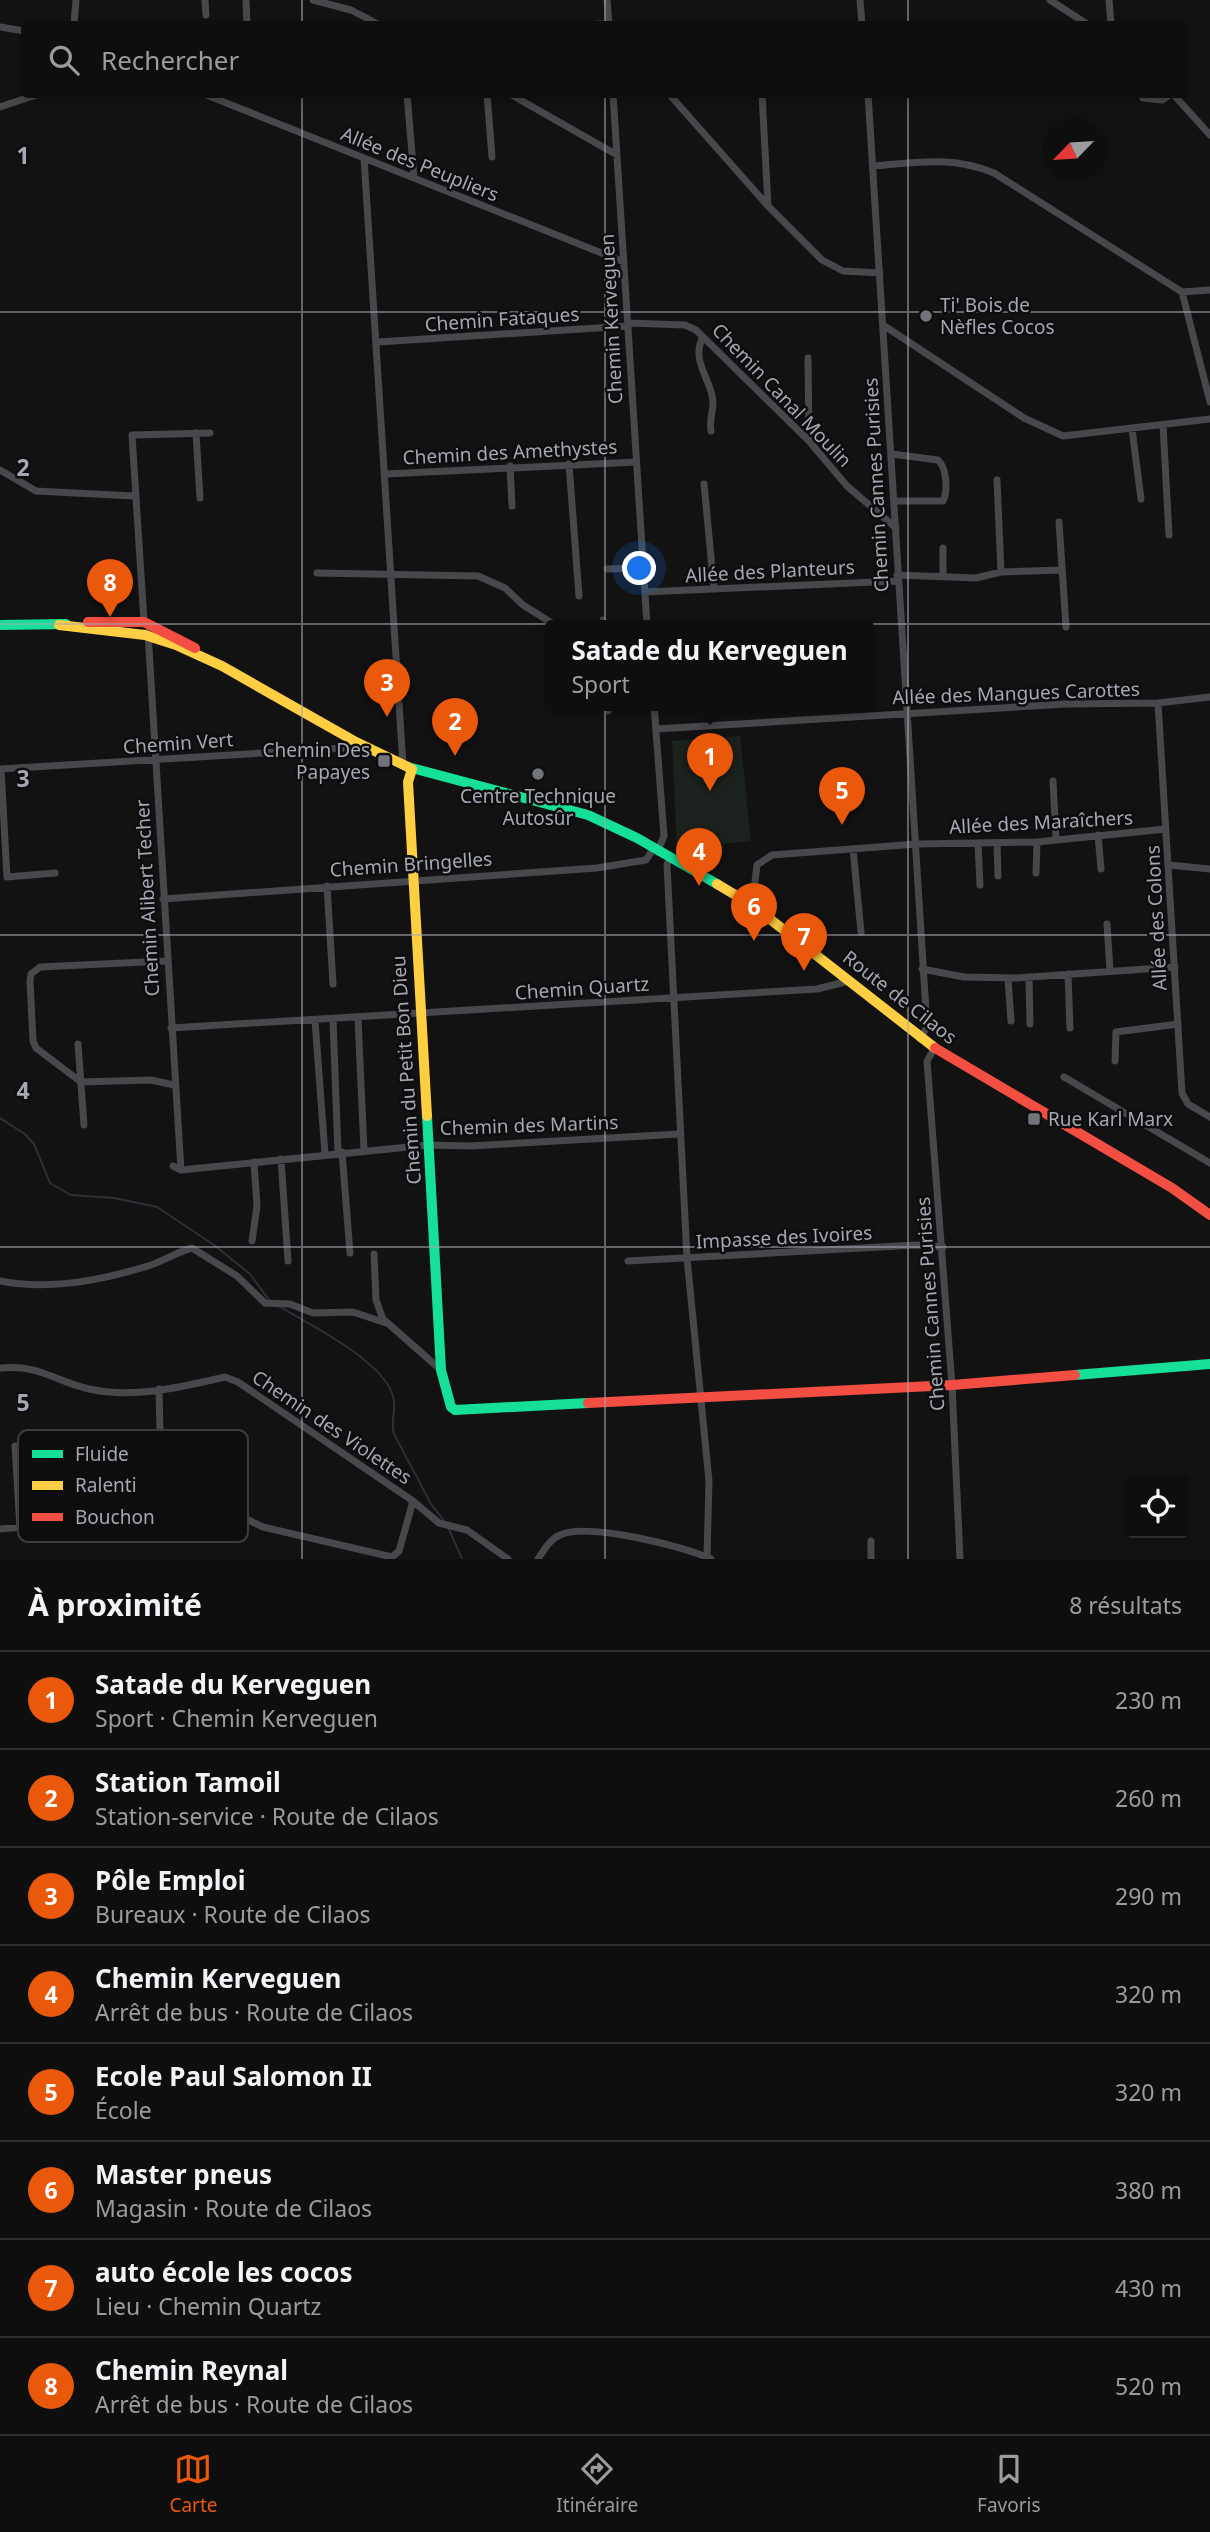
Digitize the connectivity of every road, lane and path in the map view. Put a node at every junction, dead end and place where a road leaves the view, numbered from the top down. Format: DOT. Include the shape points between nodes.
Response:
graph roads {
  1 [pos="76,0"];
  2 [pos="205,0"];
  3 [pos="246,0"];
  4 [pos="313,0"];
  5 [pos="607,0"];
  6 [pos="860,0"];
  7 [pos="1050,0"];
  8 [pos="1109,0"];
  9 [pos="206,15"];
  10 [pos="74,21"];
  11 [pos="247,21"];
  12 [pos="372,21"];
  13 [pos="609,21"];
  14 [pos="862,21"];
  15 [pos="1082,21"];
  16 [pos="1111,21"];
  17 [pos="0,27"];
  18 [pos="21,30"];
  19 [pos="27,98"];
  20 [pos="214,98"];
  21 [pos="407,98"];
  22 [pos="487,98"];
  23 [pos="517,98"];
  24 [pos="613,98"];
  25 [pos="673,98"];
  26 [pos="762,98"];
  27 [pos="868,98"];
  28 [pos="1143,98"];
  29 [pos="1165,98"];
  30 [pos="1176,98"];
  31 [pos="0,107"];
  32 [pos="1210,135"];
  33 [pos="617,155"];
  34 [pos="492,157"];
  35 [pos="364,158"];
  36 [pos="874,166"];
  37 [pos="414,178"];
  38 [pos="768,206"];
  39 [pos="624,262"];
  40 [pos="880,273"];
  41 [pos="1210,290"];
  42 [pos="1182,292"];
  43 [pos="628,324"];
  44 [pos="883,325"];
  45 [pos="703,337"];
  46 [pos="378,342"];
  47 [pos="808,358"];
  48 [pos="1210,402"];
  49 [pos="1210,419"];
  50 [pos="1163,425"];
  51 [pos="1132,429"];
  52 [pos="711,431"];
  53 [pos="196,433"];
  54 [pos="211,433"];
  55 [pos="809,441"];
  56 [pos="892,454"];
  57 [pos="636,461"];
  58 [pos="569,464"];
  59 [pos="510,466"];
  60 [pos="0,470"];
  61 [pos="386,474"];
  62 [pos="998,480"];
  63 [pos="704,484"];
  64 [pos="134,496"];
  65 [pos="200,498"];
  66 [pos="1141,499"];
  67 [pos="895,501"];
  68 [pos="512,506"];
  69 [pos="1059,522"];
  70 [pos="896,528"];
  71 [pos="1169,535"];
  72 [pos="943,548"];
  73 [pos="644,568"];
  74 [pos="607,569"];
  75 [pos="1060,570"];
  76 [pos="1001,572"];
  77 [pos="317,573"];
  78 [pos="392,573"];
  79 [pos="943,576"];
  80 [pos="897,578"];
  81 [pos="714,589"];
  82 [pos="645,592"];
  83 [pos="579,596"];
  84 [pos="547,620"];
  85 [pos="648,620"];
  86 [pos="147,623"];
  87 [pos="96,624"];
  88 [pos="0,625"];
  89 [pos="1066,626"];
  90 [pos="148,635"];
  91 [pos="222,666"];
  92 [pos="1210,697"];
  93 [pos="1158,703"];
  94 [pos="654,711"];
  95 [pos="904,713"];
  96 [pos="656,729"];
  97 [pos="356,742"];
  98 [pos="155,760"];
  99 [pos="408,767"];
  100 [pos="1,769"];
  101 [pos="1053,781"];
  102 [pos="1166,829"];
  103 [pos="1098,835"];
  104 [pos="1056,839"];
  105 [pos="1037,842"];
  106 [pos="978,843"];
  107 [pos="917,844"];
  108 [pos="997,844"];
  109 [pos="656,849"];
  110 [pos="853,849"];
  111 [pos="670,857"];
  112 [pos="1169,865"];
  113 [pos="1101,869"];
  114 [pos="1210,869"];
  115 [pos="55,873"];
  116 [pos="1035,873"];
  117 [pos="998,876"];
  118 [pos="413,879"];
  119 [pos="980,885"];
  120 [pos="327,886"];
  121 [pos="163,899"];
  122 [pos="752,905"];
  123 [pos="1107,924"];
  124 [pos="861,932"];
  125 [pos="166,961"];
  126 [pos="1175,967"];
  127 [pos="922,970"];
  128 [pos="1110,971"];
  129 [pos="1068,974"];
  130 [pos="1029,977"];
  131 [pos="1008,978"];
  132 [pos="849,981"];
  133 [pos="333,984"];
  134 [pos="673,998"];
  135 [pos="419,1015"];
  136 [pos="358,1018"];
  137 [pos="333,1020"];
  138 [pos="315,1021"];
  139 [pos="1011,1021"];
  140 [pos="1030,1024"];
  141 [pos="1178,1024"];
  142 [pos="170,1028"];
  143 [pos="1070,1028"];
  144 [pos="920,1040"];
  145 [pos="78,1044"];
  146 [pos="934,1049"];
  147 [pos="1115,1061"];
  148 [pos="1065,1077"];
  149 [pos="81,1082"];
  150 [pos="174,1085"];
  151 [pos="1210,1117"];
  152 [pos="84,1125"];
  153 [pos="679,1133"];
  154 [pos="428,1145"];
  155 [pos="365,1150"];
  156 [pos="340,1153"];
  157 [pos="325,1154"];
  158 [pos="281,1159"];
  159 [pos="254,1162"];
  160 [pos="1210,1163"];
  161 [pos="177,1168"];
  162 [pos="1210,1215"];
  163 [pos="252,1241"];
  164 [pos="943,1247"];
  165 [pos="350,1253"];
  166 [pos="374,1254"];
  167 [pos="687,1258"];
  168 [pos="288,1261"];
  169 [pos="628,1261"];
  170 [pos="0,1281"];
  171 [pos="386,1323"];
  172 [pos="1210,1364"];
  173 [pos="0,1368"];
  174 [pos="441,1370"];
  175 [pos="952,1385"];
  176 [pos="159,1389"];
  177 [pos="703,1400"];
  178 [pos="160,1430"];
  179 [pos="15,1446"];
  180 [pos="18,1482"];
  181 [pos="413,1501"];
  182 [pos="248,1520"];
  183 [pos="18,1528"];
  184 [pos="0,1529"];
  185 [pos="871,1541"];
  186 [pos="709,1558"];
  187 [pos="508,1559"];
  188 [pos="538,1559"];
  189 [pos="872,1559"];
  190 [pos="960,1559"];
  1 -- 10 [label="street"];
  2 -- 9 [label="street"];
  3 -- 11 [label="street"];
  4 -- 12 [label="street"];
  5 -- 13 [label="street"];
  6 -- 14 [label="street"];
  7 -- 15 [label="street"];
  8 -- 16 [label="street"];
  17 -- 18 [label="street"];
  19 -- 31 [label="street"];
  20 -- 35 [label="street, Allée des Peupliers"];
  21 -- 37 [label="street"];
  22 -- 34 [label="street"];
  23 -- 33 [label="street"];
  24 -- 33 [label="street, Chemin Kerveguen"];
  25 -- 38 [label="street"];
  26 -- 38 [label="street"];
  27 -- 36 [label="street, Chemin Cannes Purisies"];
  28 -- 29 [label="street"];
  30 -- 32 [label="street"];
  33 -- 39 [label="street, Chemin Kerveguen"];
  35 -- 37 [label="street, Allée des Peupliers"];
  35 -- 46 [label="street"];
  36 -- 40 [label="street, Chemin Cannes Purisies"];
  36 -- 42 [label="street" via="943,160 978,166"];
  37 -- 39 [label="street, Allée des Peupliers"];
  38 -- 40 [label="street" via="832,267"];
  39 -- 43 [label="street, Chemin Kerveguen"];
  40 -- 44 [label="street, Chemin Cannes Purisies"];
  41 -- 42 [label="street"];
  42 -- 48 [label="street"];
  43 -- 45 [label="street, Chemin Canal Moulin" via="685,324"];
  43 -- 46 [label="street, Chemin Fataques"];
  43 -- 57 [label="street, Chemin Kerveguen"];
  44 -- 51 [label="street" via="1052,432 1074,436"];
  44 -- 56 [label="street, Chemin Cannes Purisies"];
  45 -- 52 [label="street" via="699,349 701,371 713,401"];
  45 -- 55 [label="street, Chemin Canal Moulin"];
  46 -- 61 [label="street"];
  47 -- 55 [label="street"];
  49 -- 50 [label="street"];
  50 -- 51 [label="street"];
  50 -- 71 [label="street"];
  51 -- 66 [label="street"];
  53 -- 54 [label="street"];
  53 -- 64 [label="street, Chemin Alibert Techer" via="132,435"];
  53 -- 65 [label="street"];
  55 -- 70 [label="street, Chemin Canal Moulin" via="847,486"];
  56 -- 67 [label="street, Chemin Cannes Purisies"];
  56 -- 67 [label="street" via="938,460 944,469 946,497 943,501"];
  57 -- 58 [label="street, Chemin des Amethystes"];
  57 -- 73 [label="street, Chemin Kerveguen"];
  58 -- 59 [label="street, Chemin des Amethystes"];
  58 -- 83 [label="street"];
  59 -- 61 [label="street, Chemin des Amethystes"];
  59 -- 68 [label="street"];
  60 -- 64 [label="street" via="36,491"];
  61 -- 78 [label="street"];
  62 -- 76 [label="street"];
  63 -- 81 [label="street"];
  64 -- 86 [label="street, Chemin Alibert Techer"];
  67 -- 70 [label="street, Chemin Cannes Purisies"];
  69 -- 75 [label="street"];
  70 -- 80 [label="street, Chemin Cannes Purisies"];
  72 -- 79 [label="street"];
  73 -- 74 [label="street"];
  73 -- 82 [label="street, Chemin Kerveguen"];
  75 -- 76 [label="street, Allée des Planteurs"];
  75 -- 89 [label="street"];
  76 -- 79 [label="street, Allée des Planteurs" via="976,578"];
  77 -- 78 [label="street"];
  78 -- 84 [label="street" via="492,580"];
  78 -- 99 [label="street"];
  79 -- 80 [label="street, Allée des Planteurs"];
  80 -- 81 [label="street, Allée des Planteurs"];
  80 -- 95 [label="street, Chemin Cannes Purisies"];
  81 -- 82 [label="street, Allée des Planteurs"];
  82 -- 85 [label="street, Chemin Kerveguen"];
  86 -- 87 [label="main road, Route de Cilaos"];
  86 -- 90 [label="street, Chemin Alibert Techer"];
  86 -- 91 [label="main road, Route de Cilaos"];
  87 -- 88 [label="main road, Route de Cilaos"];
  87 -- 90 [label="main road, Route de Cilaos"];
  90 -- 91 [label="main road, Route de Cilaos"];
  90 -- 98 [label="street, Chemin Alibert Techer"];
  91 -- 97 [label="main road, Route de Cilaos"];
  92 -- 93 [label="street, Allée des Mangues Carottes"];
  93 -- 95 [label="street, Allée des Mangues Carottes"];
  93 -- 102 [label="street, Allée des Colons"];
  94 -- 96 [label="street"];
  95 -- 96 [label="street, Allée des Mangues Carottes"];
  95 -- 107 [label="street, Chemin Cannes Purisies"];
  96 -- 109 [label="street" via="664,836"];
  97 -- 98 [label="street, Chemin Vert" via="345,748"];
  97 -- 99 [label="main road, Route de Cilaos"];
  98 -- 100 [label="street, Chemin Vert"];
  98 -- 121 [label="street, Chemin Alibert Techer"];
  99 -- 109 [label="main road, Route de Cilaos" via="589,815"];
  99 -- 118 [label="main road, Chemin du Petit Bon Dieu"];
  100 -- 115 [label="street" via="7,877"];
  101 -- 104 [label="street"];
  102 -- 103 [label="street, Allée des Maraîchers"];
  102 -- 112 [label="street, Allée des Colons"];
  103 -- 104 [label="street, Allée des Maraîchers"];
  103 -- 113 [label="street"];
  104 -- 105 [label="street, Allée des Maraîchers"];
  105 -- 108 [label="street, Allée des Maraîchers"];
  105 -- 116 [label="street"];
  106 -- 107 [label="street, Allée des Maraîchers"];
  106 -- 108 [label="street, Allée des Maraîchers"];
  106 -- 119 [label="street"];
  107 -- 110 [label="street, Allée des Maraîchers"];
  107 -- 127 [label="street, Chemin Cannes Purisies"];
  108 -- 117 [label="street"];
  109 -- 111 [label="main road, Route de Cilaos"];
  109 -- 118 [label="street, Chemin Bringelles" via="646,860 597,868"];
  110 -- 122 [label="street, Allée des Maraîchers" via="764,858 757,865"];
  110 -- 124 [label="street"];
  111 -- 122 [label="main road, Route de Cilaos"];
  111 -- 134 [label="street"];
  112 -- 114 [label="street"];
  112 -- 126 [label="street, Allée des Colons"];
  118 -- 120 [label="street, Chemin Bringelles"];
  118 -- 135 [label="main road, Chemin du Petit Bon Dieu"];
  120 -- 121 [label="street, Chemin Bringelles"];
  120 -- 133 [label="street"];
  121 -- 125 [label="street, Chemin Alibert Techer"];
  122 -- 132 [label="main road, Route de Cilaos"];
  123 -- 128 [label="street"];
  125 -- 142 [label="street, Chemin Alibert Techer"];
  125 -- 149 [label="street" via="40,967 31,974 33,1041"];
  126 -- 128 [label="street"];
  126 -- 141 [label="street, Allée des Colons"];
  127 -- 131 [label="street"];
  127 -- 144 [label="street, Chemin Cannes Purisies" via="927,1027"];
  128 -- 129 [label="street"];
  129 -- 130 [label="street"];
  129 -- 143 [label="street"];
  130 -- 131 [label="street"];
  130 -- 140 [label="street"];
  131 -- 139 [label="street"];
  132 -- 134 [label="street, Chemin Quartz" via="817,989"];
  132 -- 144 [label="main road, Route de Cilaos"];
  134 -- 135 [label="street, Chemin Quartz"];
  134 -- 153 [label="street"];
  135 -- 136 [label="street, Chemin Quartz"];
  135 -- 154 [label="main road, Chemin du Petit Bon Dieu"];
  136 -- 137 [label="street, Chemin Quartz"];
  136 -- 155 [label="street"];
  137 -- 138 [label="street, Chemin Quartz"];
  137 -- 156 [label="street"];
  138 -- 142 [label="street, Chemin Quartz"];
  138 -- 157 [label="street"];
  141 -- 147 [label="street" via="1119,1030 1114,1035"];
  141 -- 151 [label="street, Allée des Colons" via="1183,1097"];
  142 -- 150 [label="street, Chemin Alibert Techer"];
  144 -- 146 [label="main road, Route de Cilaos"];
  145 -- 149 [label="street"];
  146 -- 162 [label="main road, Route de Cilaos" via="1172,1188"];
  146 -- 164 [label="street, Chemin Cannes Purisies" via="927,1061"];
  148 -- 160 [label="street"];
  149 -- 150 [label="street" via="143,1079"];
  149 -- 152 [label="street"];
  150 -- 161 [label="street, Chemin Alibert Techer"];
  153 -- 154 [label="street, Chemin des Martins"];
  153 -- 167 [label="street"];
  154 -- 155 [label="street, Chemin des Martins"];
  154 -- 174 [label="main road, Chemin du Petit Bon Dieu"];
  155 -- 156 [label="street, Chemin des Martins"];
  156 -- 157 [label="street, Chemin des Martins"];
  156 -- 165 [label="street"];
  157 -- 158 [label="street, Chemin des Martins"];
  158 -- 159 [label="street, Chemin des Martins"];
  158 -- 168 [label="street"];
  159 -- 161 [label="street, Chemin des Martins"];
  159 -- 163 [label="street" via="257,1206"];
  164 -- 167 [label="street, Impasse des Ivoires"];
  164 -- 175 [label="street, Chemin Cannes Purisies"];
  166 -- 171 [label="street" via="376,1300"];
  167 -- 169 [label="street, Impasse des Ivoires"];
  167 -- 177 [label="street"];
  170 -- 171 [label="street" via="35,1286 90,1280 152,1265 192,1248 237,1276 265,1303 313,1313 353,1312"];
  171 -- 174 [label="street"];
  172 -- 175 [label="main road"];
  173 -- 176 [label="street, Chemin des Violettes" via="23,1366 116,1394"];
  174 -- 177 [label="main road, Chemin du Petit Bon Dieu" via="448,1403 455,1410"];
  175 -- 177 [label="main road"];
  175 -- 190 [label="street, Chemin Cannes Purisies"];
  176 -- 178 [label="street"];
  176 -- 181 [label="street, Chemin des Violettes" via="225,1377 238,1382"];
  177 -- 186 [label="street"];
  179 -- 180 [label="street"];
  181 -- 182 [label="street" via="399,1551 392,1557"];
  181 -- 187 [label="street, Chemin des Violettes" via="439,1522 467,1530"];
  183 -- 184 [label="street"];
  185 -- 189 [label="street"];
  186 -- 188 [label="street" via="680,1545 634,1536 572,1532 555,1538"];
}
